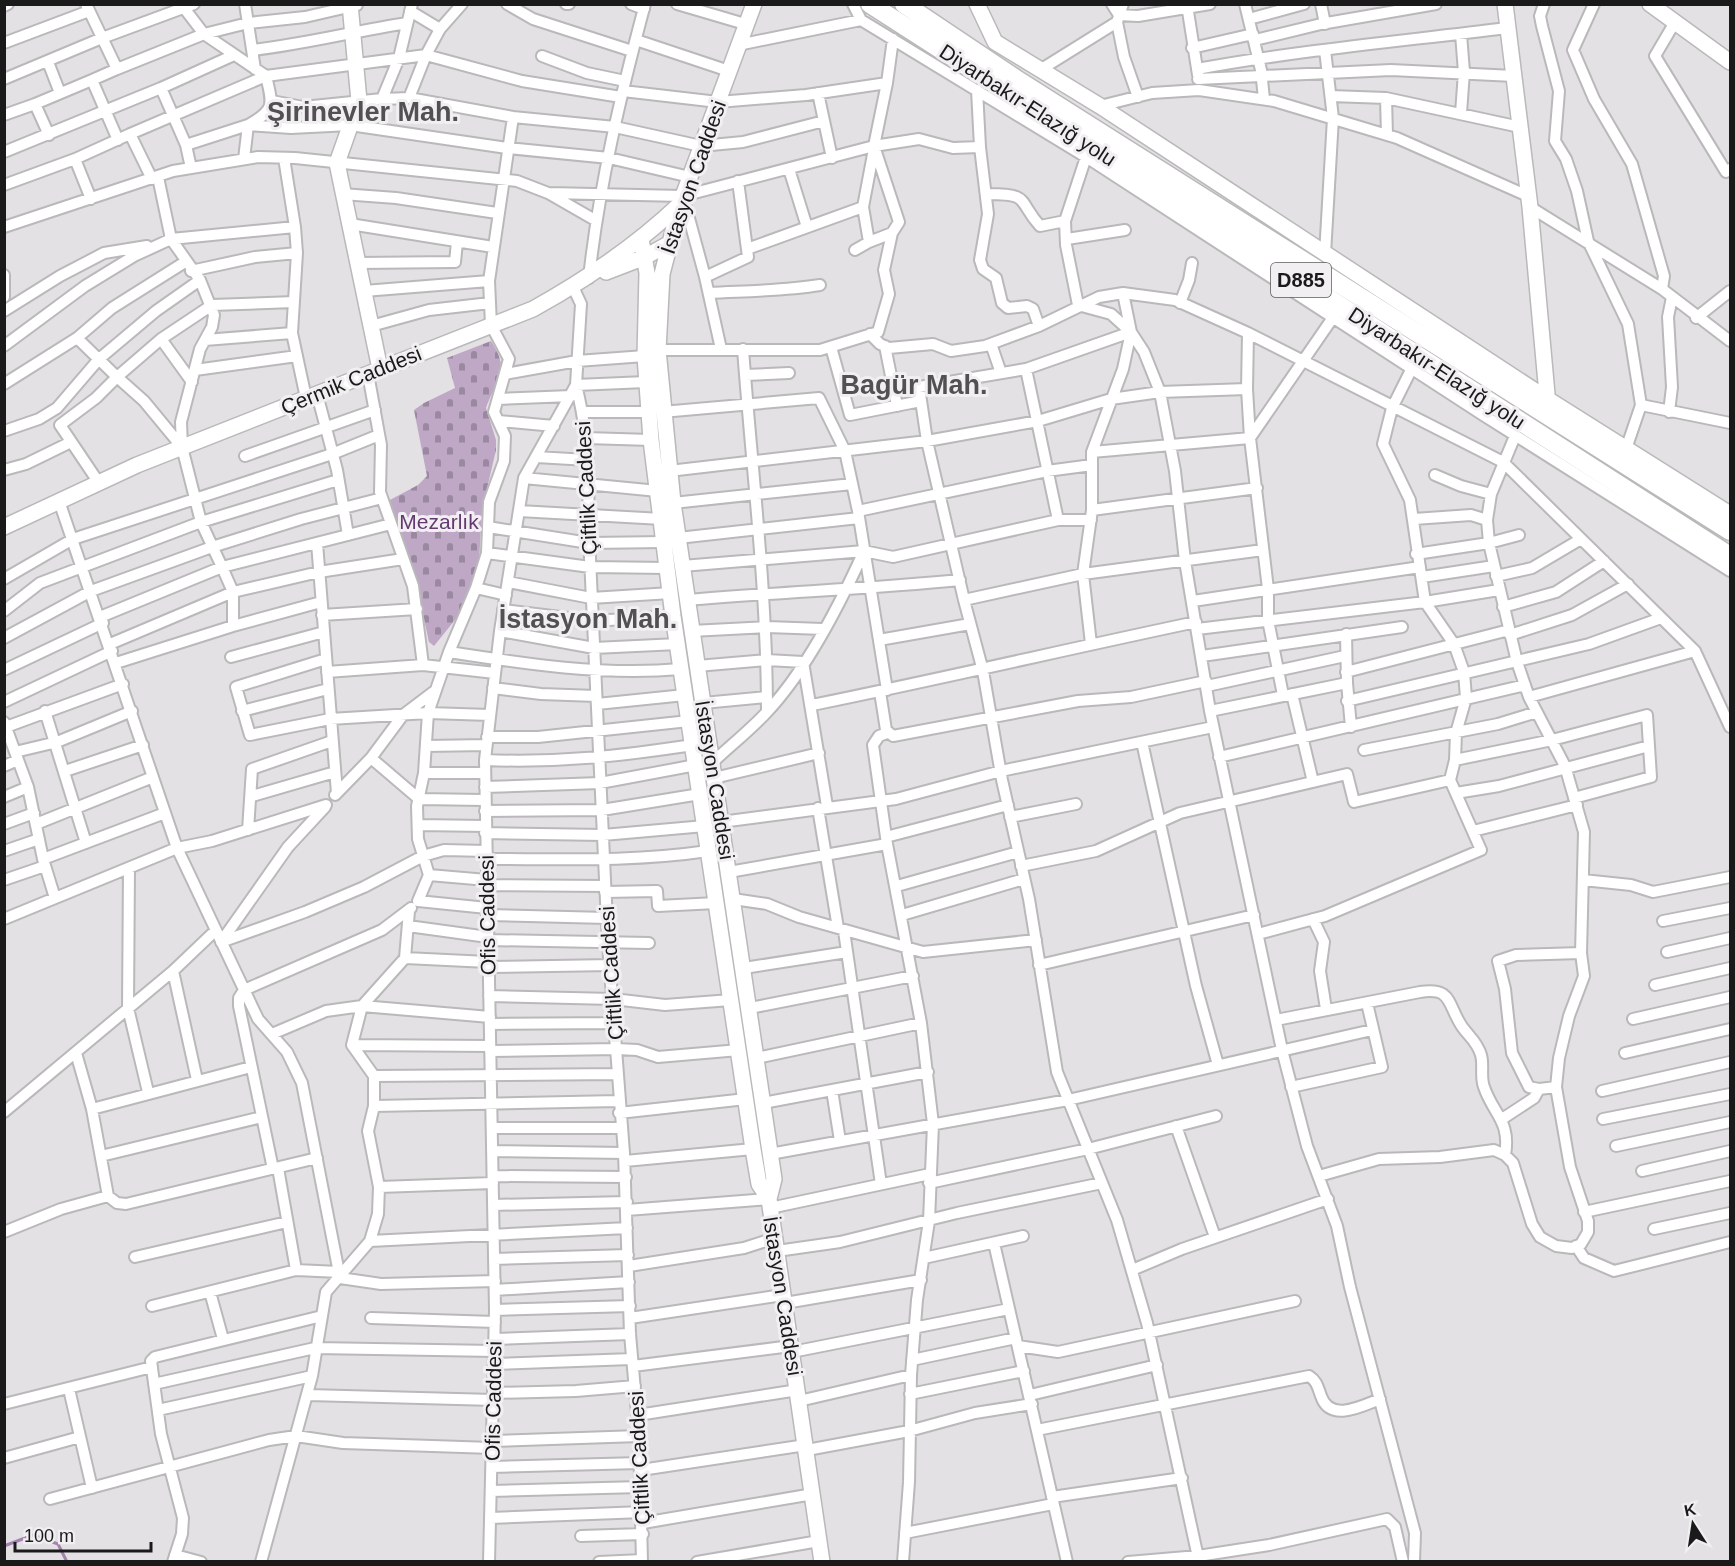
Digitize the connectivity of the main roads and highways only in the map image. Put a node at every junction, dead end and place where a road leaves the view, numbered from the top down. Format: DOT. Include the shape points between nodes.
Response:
graph roads {
  1 [pos="904,4"];
  2 [pos="977,4"];
  3 [pos="1505,4"];
  4 [pos="1650,4"];
  5 [pos="352,5"];
  6 [pos="753,6"];
  7 [pos="866,12"];
  8 [pos="1731,62"];
  9 [pos="682,200"];
  10 [pos="641,240"];
  11 [pos="670,243"];
  12 [pos="645,257"];
  13 [pos="589,278"];
  14 [pos="651,353"];
  15 [pos="374,371"];
  16 [pos="1547,407"];
  17 [pos="655,412"];
  18 [pos="1535,432"];
  19 [pos="1731,514"];
  20 [pos="4,526"];
  21 [pos="1731,531"];
  22 [pos="671,540"];
  23 [pos="1731,556"];
  24 [pos="675,567"];
  25 [pos="770,1203"];
  26 [pos="822,1562"];
  1 -- 16 [label="highway, Diyarbakır-Elazığ yolu / D885" via="1016,79"];
  2 -- 16 [label="main road" via="994,42 1100,106 1325,254"];
  3 -- 16 [label="main road" via="1529,201"];
  4 -- 8 [label="main road"];
  5 -- 15 [label="main road" via="359,101 337,163 364,291"];
  6 -- 9 [label="main road, İstasyon Caddesi"];
  7 -- 18 [label="highway, Diyarbakır-Elazığ yolu / D885"];
  9 -- 10 [label="main road, Çermik Caddesi"];
  9 -- 11 [label="main road, İstasyon Caddesi"];
  10 -- 12 [label="main road"];
  10 -- 13 [label="main road, Çermik Caddesi"];
  11 -- 12 [label="main road"];
  11 -- 14 [label="main road, İstasyon Caddesi"];
  12 -- 13 [label="main road"];
  12 -- 14 [label="main road"];
  13 -- 15 [label="main road, Çermik Caddesi" via="533,309"];
  14 -- 17 [label="main road, İstasyon Caddesi"];
  14 -- 17 [label="main road" via="646,382"];
  15 -- 20 [label="main road, Çermik Caddesi" via="182,447"];
  16 -- 18 [label="main road"];
  16 -- 19 [label="main road" via="1626,449"];
  16 -- 21 [label="highway, Diyarbakır-Elazığ yolu / D885"];
  17 -- 22 [label="main road, İstasyon Caddesi" via="669,471 673,503"];
  17 -- 22 [label="main road" via="651,441 662,519"];
  18 -- 23 [label="highway, Diyarbakır-Elazığ yolu / D885" via="1706,548"];
  22 -- 24 [label="main road, İstasyon Caddesi"];
  24 -- 25 [label="main road, İstasyon Caddesi" via="687,600 750,1008 774,1179"];
  24 -- 25 [label="main road" via="670,593 708,851 759,1184"];
  25 -- 26 [label="main road, İstasyon Caddesi"];
}
